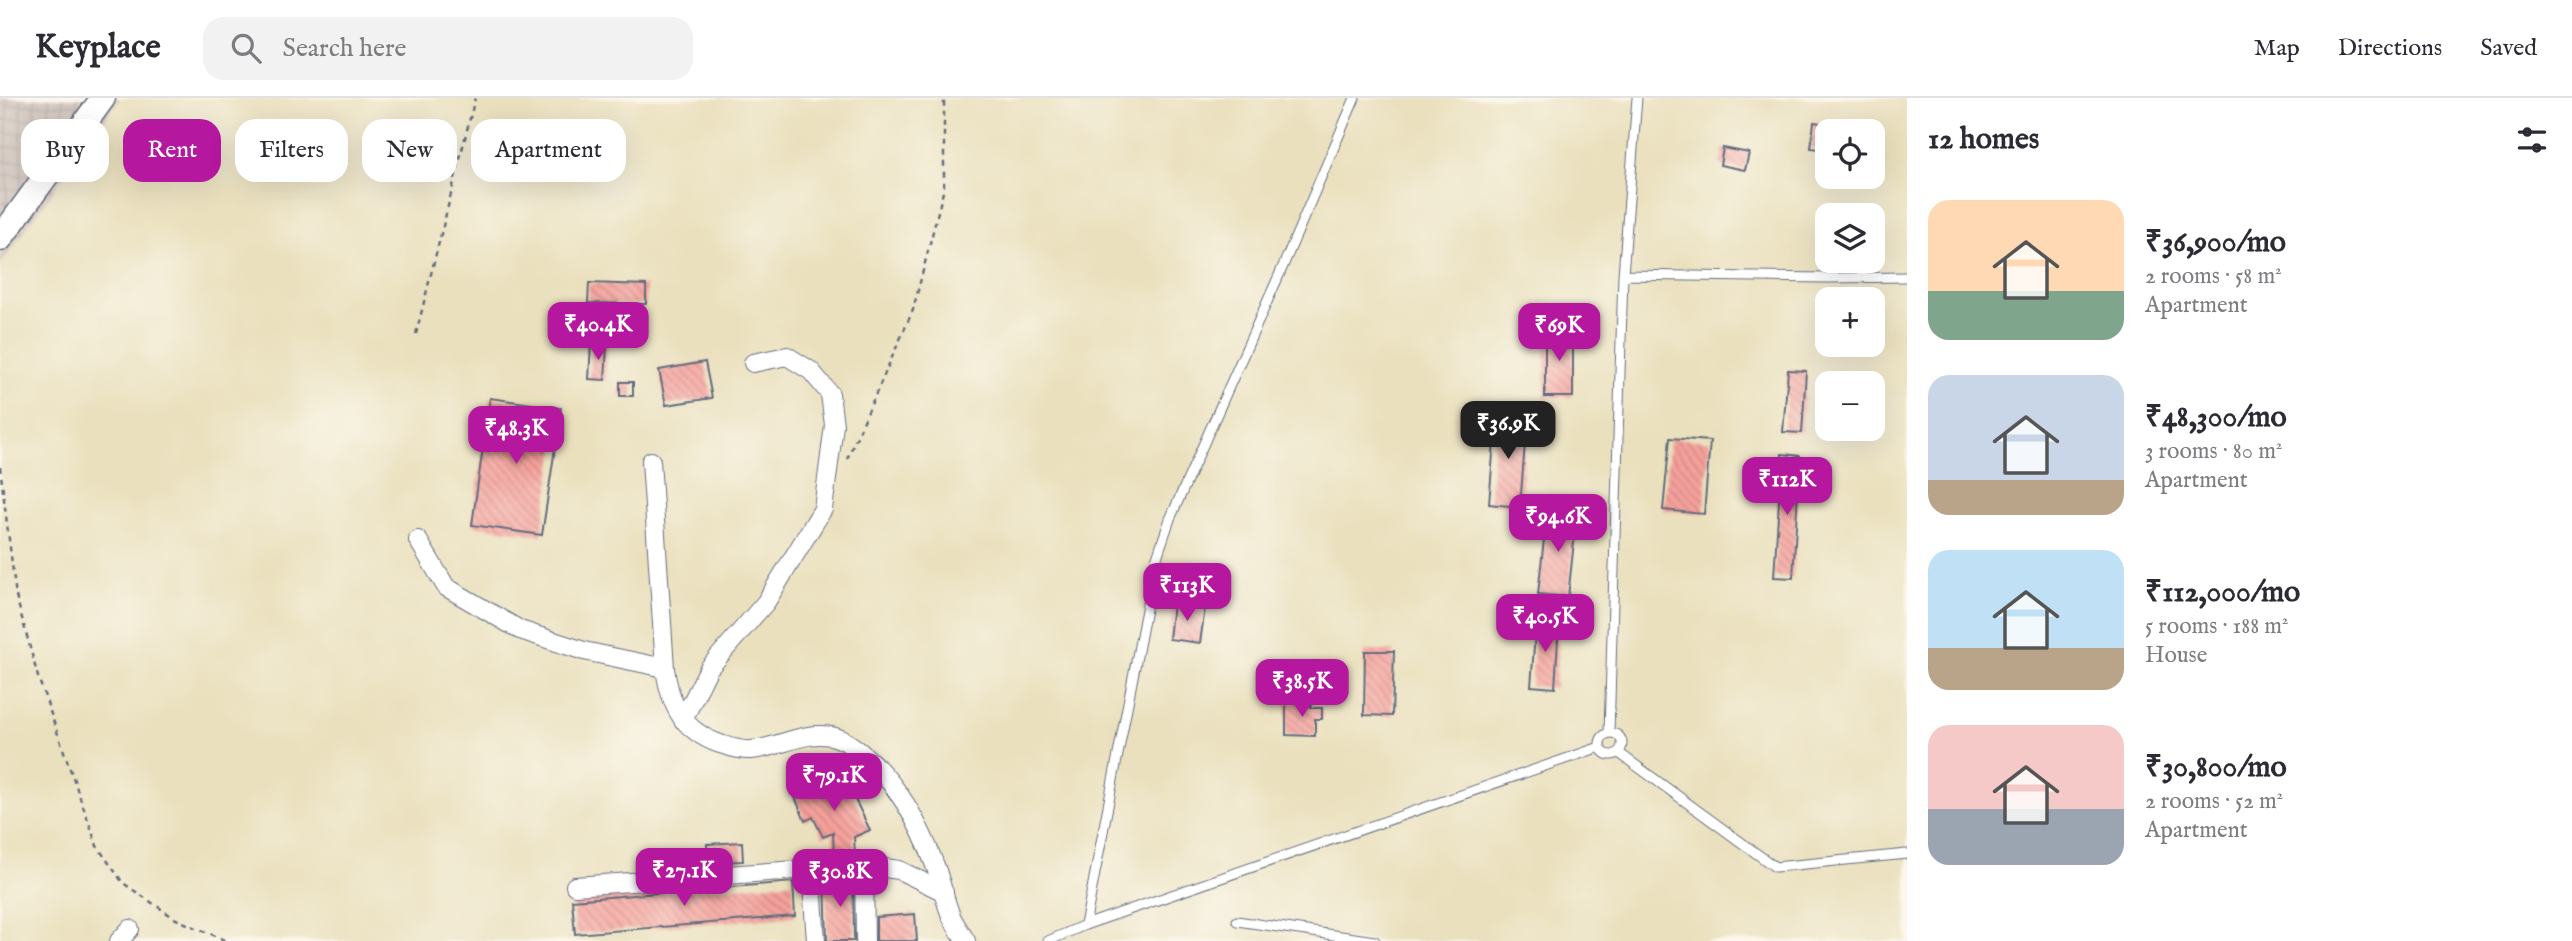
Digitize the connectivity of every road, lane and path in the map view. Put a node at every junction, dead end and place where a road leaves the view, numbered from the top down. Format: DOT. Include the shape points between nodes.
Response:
graph roads {
  1 [pos="103,98"];
  2 [pos="475,98"];
  3 [pos="944,98"];
  4 [pos="1355,98"];
  5 [pos="1637,98"];
  6 [pos="0,239"];
  7 [pos="1623,275"];
  8 [pos="1907,277"];
  9 [pos="416,334"];
  10 [pos="753,363"];
  11 [pos="846,460"];
  12 [pos="651,461"];
  13 [pos="0,467"];
  14 [pos="418,540"];
  15 [pos="665,668"];
  16 [pos="683,720"];
  17 [pos="1609,733"];
  18 [pos="1600,747"];
  19 [pos="1619,753"];
  20 [pos="1907,854"];
  21 [pos="864,864"];
  22 [pos="811,869"];
  23 [pos="575,886"];
  24 [pos="944,892"];
  25 [pos="1237,921"];
  26 [pos="1085,925"];
  27 [pos="227,941"];
  28 [pos="816,941"];
  29 [pos="865,941"];
  30 [pos="967,941"];
  31 [pos="1048,941"];
  32 [pos="1375,941"];
  1 -- 6 [label="street"];
  2 -- 9 [label="path"];
  3 -- 11 [label="path" via="944,188 913,310"];
  4 -- 26 [label="lane" via="1170,519 1155,563"];
  5 -- 7 [label="lane"];
  7 -- 8 [label="lane"];
  7 -- 17 [label="lane"];
  10 -- 16 [label="street" via="787,356 811,371 830,394 834,425 824,509 766,603 709,668"];
  12 -- 15 [label="street"];
  13 -- 27 [label="path" via="16,596 38,677 97,846 123,883 176,919"];
  14 -- 15 [label="street" via="446,587 520,630 584,651"];
  15 -- 16 [label="street" via="668,692"];
  16 -- 24 [label="street" via="701,737 733,748 751,750 808,736 835,737 855,747 899,793 918,825"];
  17 -- 18 [label="lane"];
  17 -- 19 [label="lane" via="1620,736"];
  18 -- 19 [label="lane" via="1608,755"];
  18 -- 26 [label="lane"];
  19 -- 20 [label="lane" via="1775,867"];
  21 -- 22 [label="street"];
  21 -- 24 [label="street" via="899,870"];
  21 -- 29 [label="street"];
  22 -- 23 [label="street"];
  22 -- 28 [label="street"];
  24 -- 30 [label="street" via="952,919"];
  25 -- 32 [label="lane"];
  26 -- 31 [label="lane"];
}
